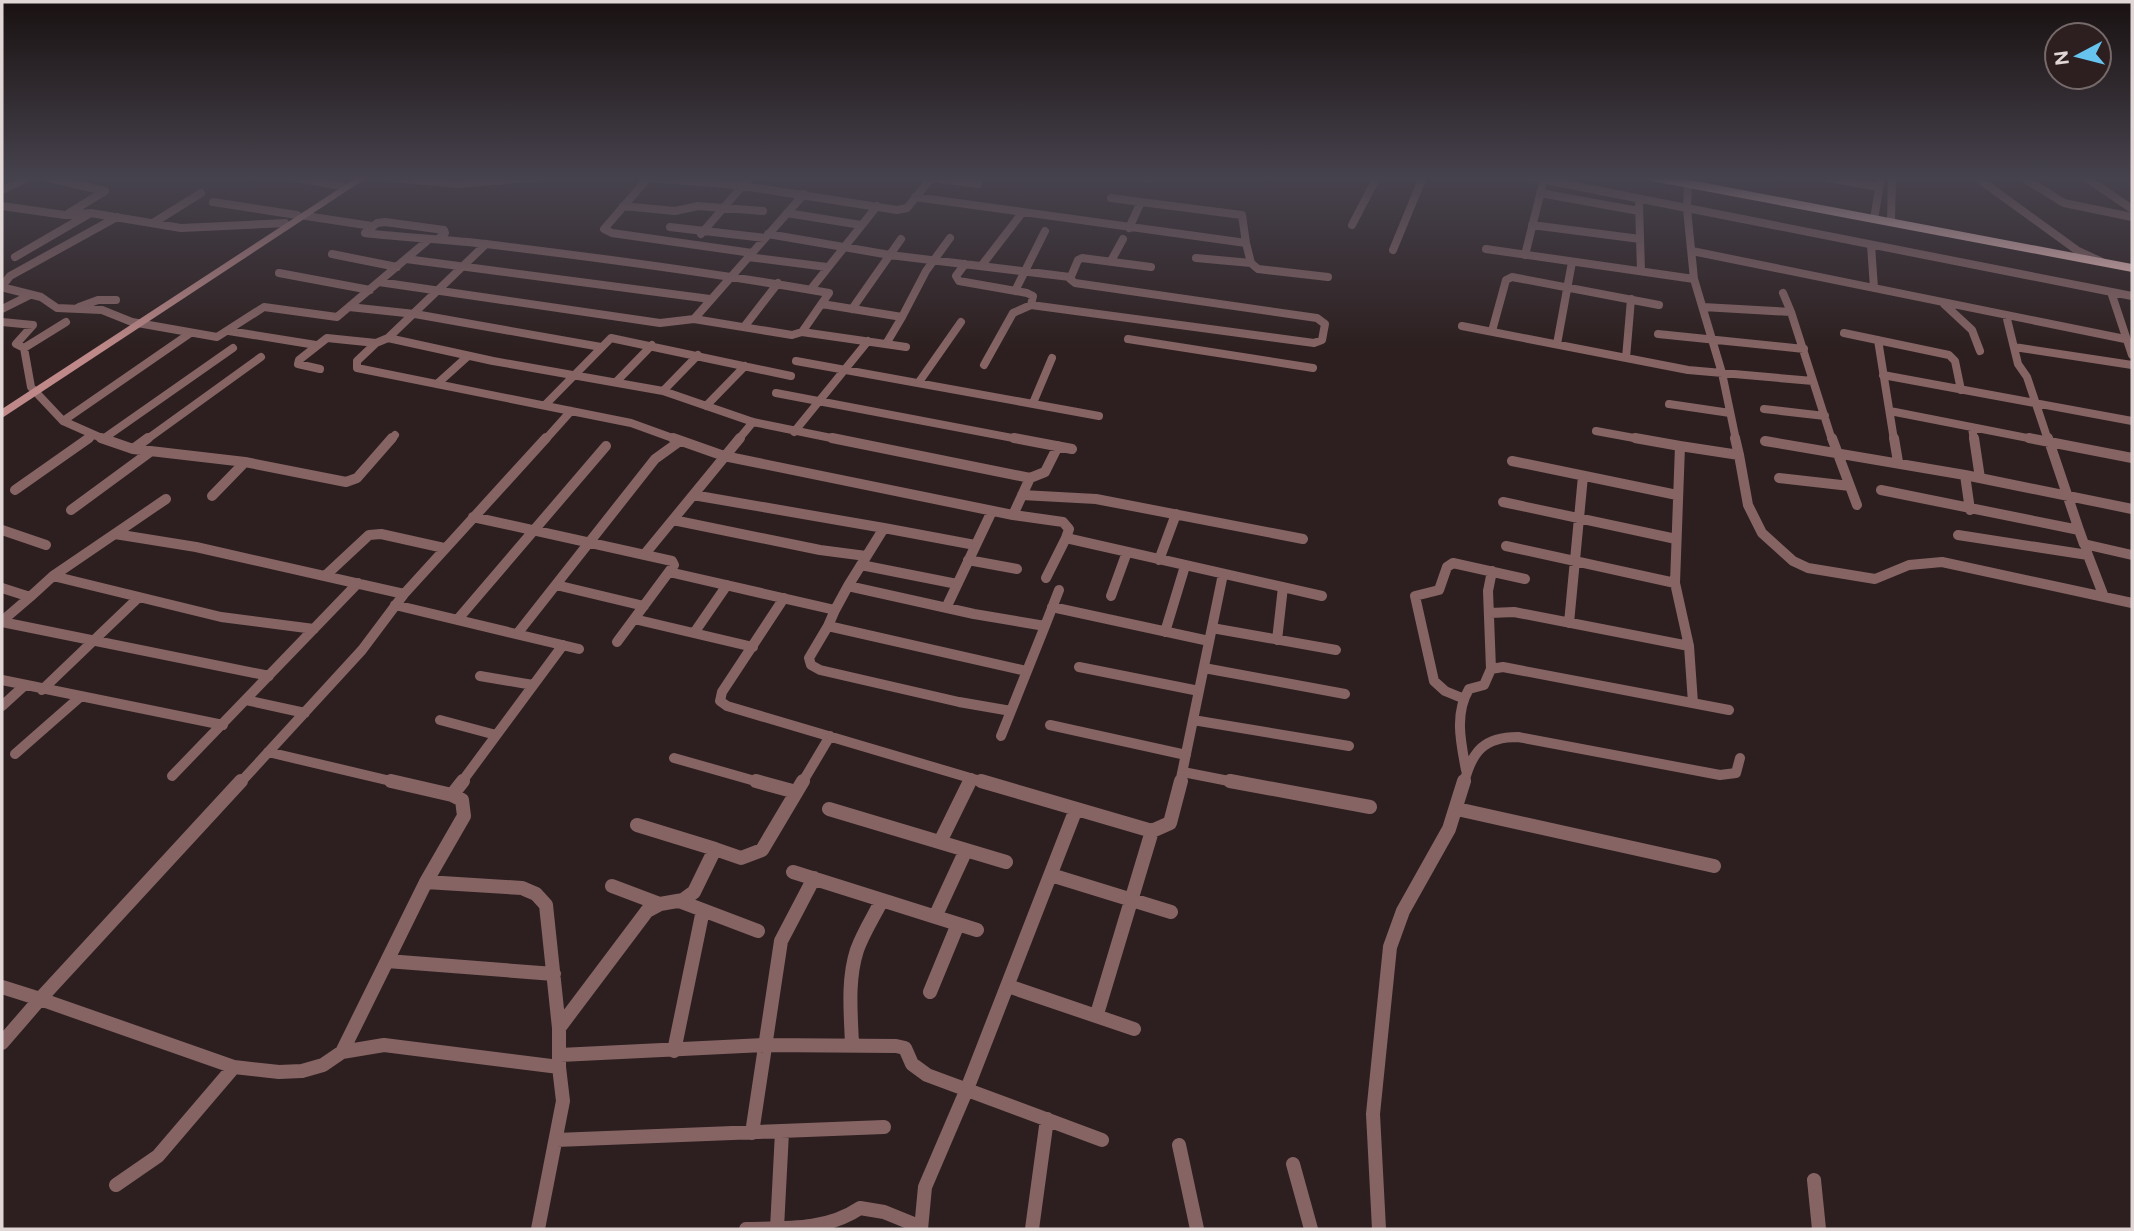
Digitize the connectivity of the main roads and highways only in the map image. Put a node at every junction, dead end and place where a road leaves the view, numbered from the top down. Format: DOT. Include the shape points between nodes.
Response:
graph roads {
  1 [pos="1957,234"];
  2 [pos="2132,268"];
  1 -- 2 [label="highway"];
}
